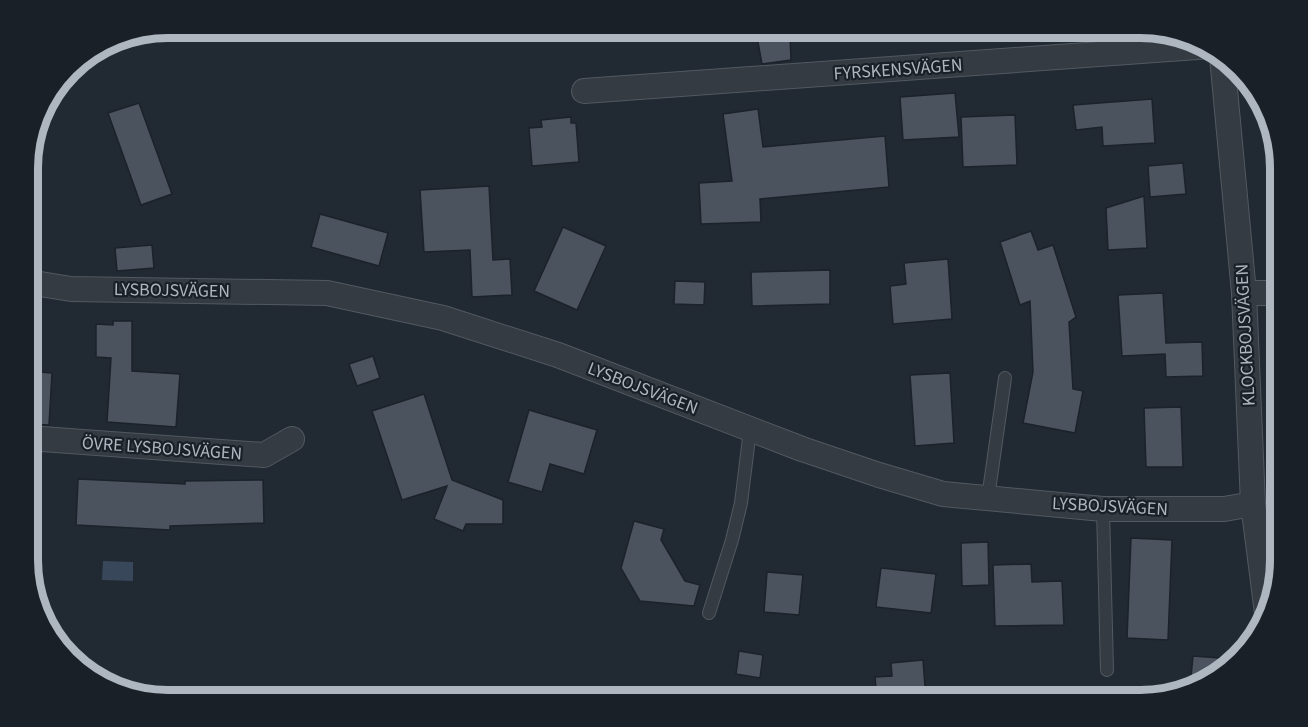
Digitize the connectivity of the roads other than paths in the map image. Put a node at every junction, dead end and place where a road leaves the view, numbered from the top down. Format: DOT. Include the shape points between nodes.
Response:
graph roads {
  1 [pos="1191,47"];
  2 [pos="1223,68"];
  3 [pos="584,91"];
  4 [pos="38,284"];
  5 [pos="1244,293"];
  6 [pos="1270,293"];
  7 [pos="1005,378"];
  8 [pos="750,430"];
  9 [pos="38,439"];
  10 [pos="292,439"];
  11 [pos="988,498"];
  12 [pos="1253,504"];
  13 [pos="1103,509"];
  14 [pos="1265,597"];
  15 [pos="708,613"];
  16 [pos="1107,670"];
  1 -- 3 [label="street, FYRSKENSVÄGEN"];
  2 -- 5 [label="street, KLOCKBOJSVÄGEN"];
  4 -- 8 [label="street, LYSBOJSVÄGEN" via="71,289 327,293 442,318 549,352"];
  5 -- 6 [label="street"];
  5 -- 12 [label="street, KLOCKBOJSVÄGEN"];
  7 -- 11 [label="lane"];
  8 -- 11 [label="street, LYSBOJSVÄGEN" via="943,494"];
  8 -- 15 [label="lane" via="741,502"];
  9 -- 10 [label="street, ÖVRE LYSBOJSVÄGEN" via="264,456"];
  11 -- 13 [label="street, LYSBOJSVÄGEN"];
  12 -- 13 [label="street, LYSBOJSVÄGEN" via="1224,509"];
  12 -- 14 [label="street, KLOCKBOJSVÄGEN"];
  13 -- 16 [label="lane"];
}
